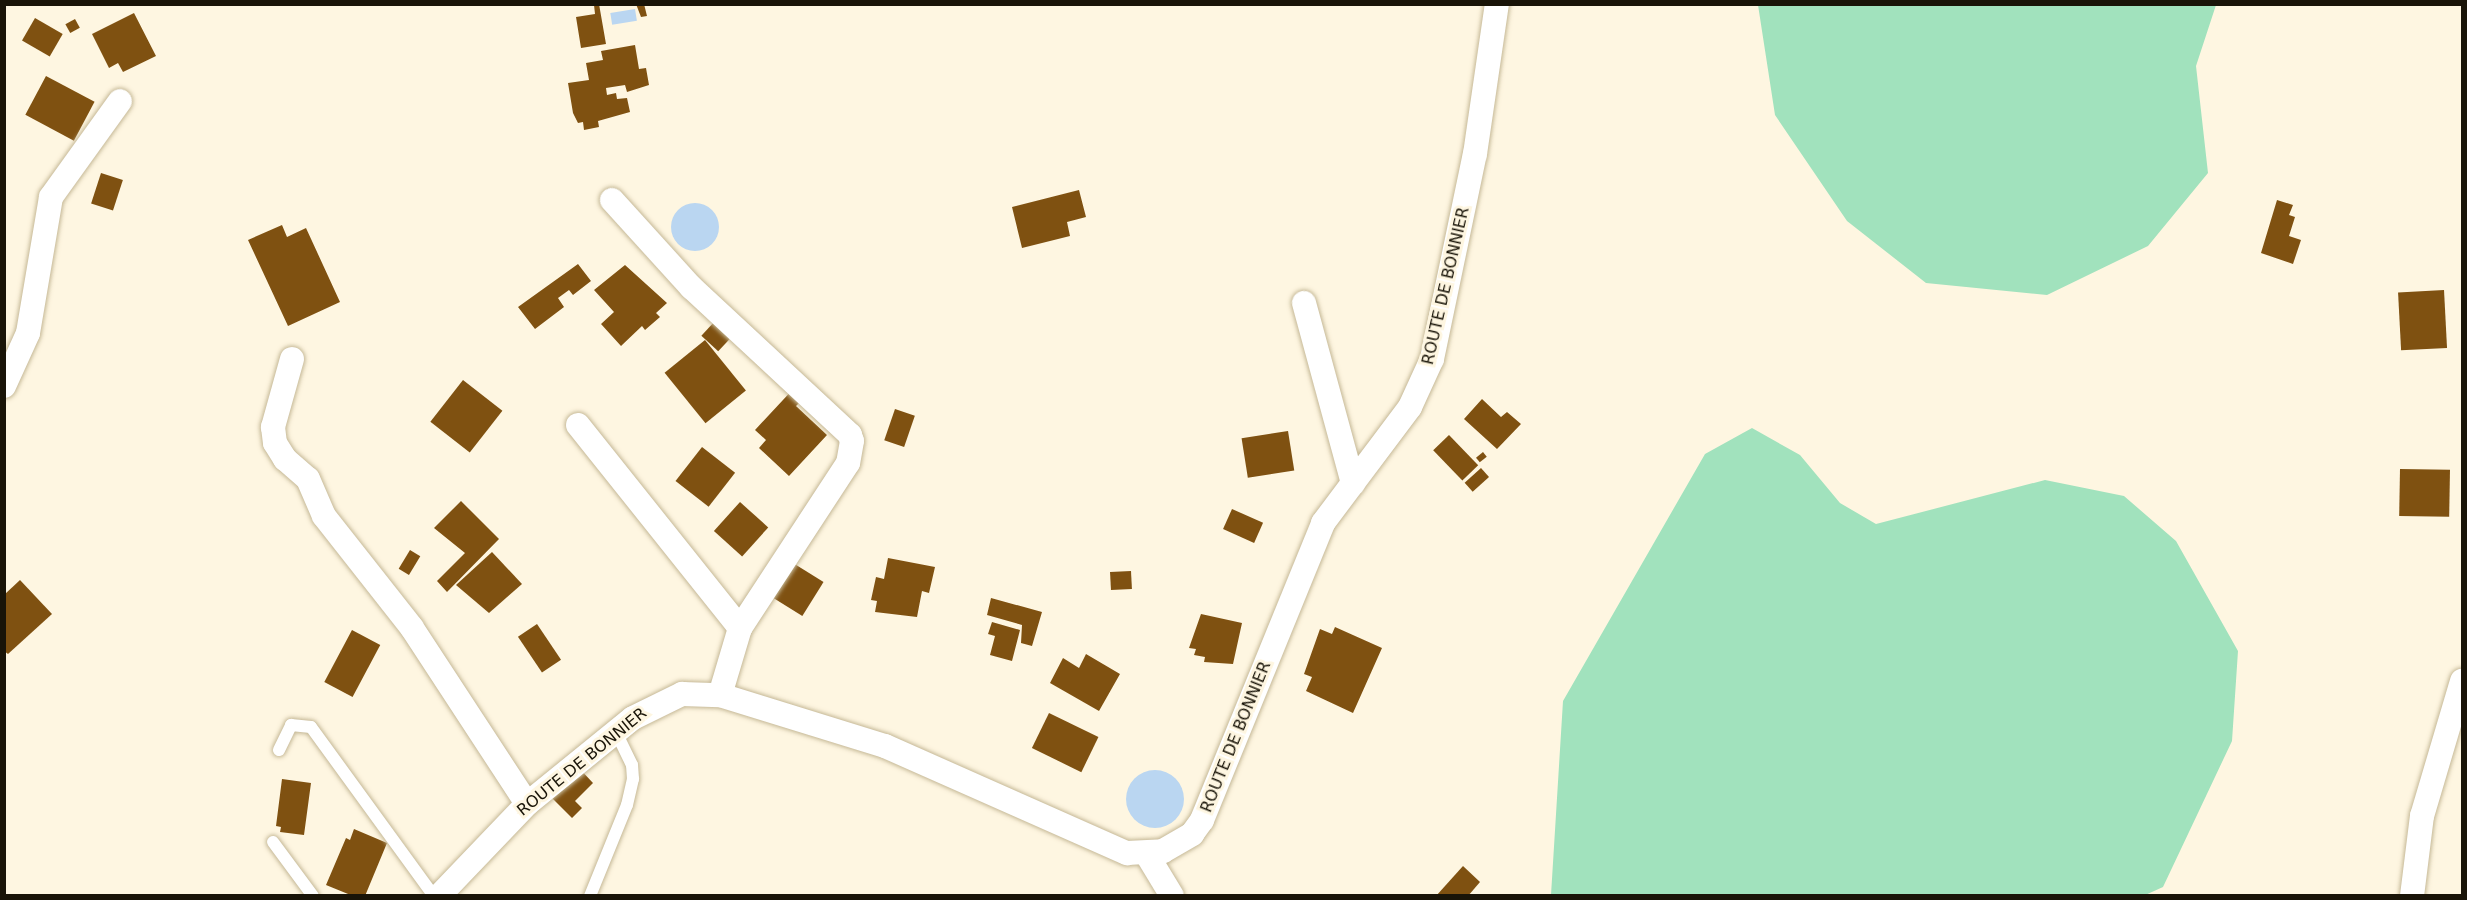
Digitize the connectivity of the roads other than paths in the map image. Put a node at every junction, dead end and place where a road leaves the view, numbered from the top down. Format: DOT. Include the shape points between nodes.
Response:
graph roads {
  1 [pos="1497,4"];
  2 [pos="120,101"];
  3 [pos="612,200"];
  4 [pos="1304,303"];
  5 [pos="292,359"];
  6 [pos="4,387"];
  7 [pos="578,424"];
  8 [pos="1353,483"];
  9 [pos="740,628"];
  10 [pos="2463,681"];
  11 [pos="720,694"];
  12 [pos="616,732"];
  13 [pos="279,750"];
  14 [pos="527,804"];
  15 [pos="273,842"];
  16 [pos="1146,853"];
  17 [pos="313,896"];
  18 [pos="434,896"];
  19 [pos="440,896"];
  20 [pos="590,896"];
  21 [pos="1172,896"];
  22 [pos="2412,896"];
  1 -- 8 [label="street, ROUTE DE BONNIER" via="1475,154 1432,359 1410,406"];
  2 -- 6 [label="street" via="51,197 28,333"];
  3 -- 9 [label="street" via="690,287 852,441 848,463"];
  4 -- 8 [label="street"];
  5 -- 14 [label="street" via="273,427 275,444 285,459 308,479 324,516 412,628"];
  7 -- 9 [label="street"];
  8 -- 16 [label="street, ROUTE DE BONNIER" via="1323,523 1202,820 1177,846"];
  9 -- 11 [label="street"];
  10 -- 22 [label="street" via="2422,816"];
  11 -- 12 [label="street, ROUTE DE BONNIER" via="682,694 655,705"];
  11 -- 16 [label="street, ROUTE DE BONNIER" via="885,746 992,790 1127,853"];
  12 -- 14 [label="street, ROUTE DE BONNIER"];
  12 -- 20 [label="lane" via="632,765 633,779 627,805"];
  13 -- 18 [label="lane" via="291,725 311,727"];
  14 -- 19 [label="street, ROUTE DE BONNIER"];
  15 -- 17 [label="lane"];
  16 -- 21 [label="street"];
}
